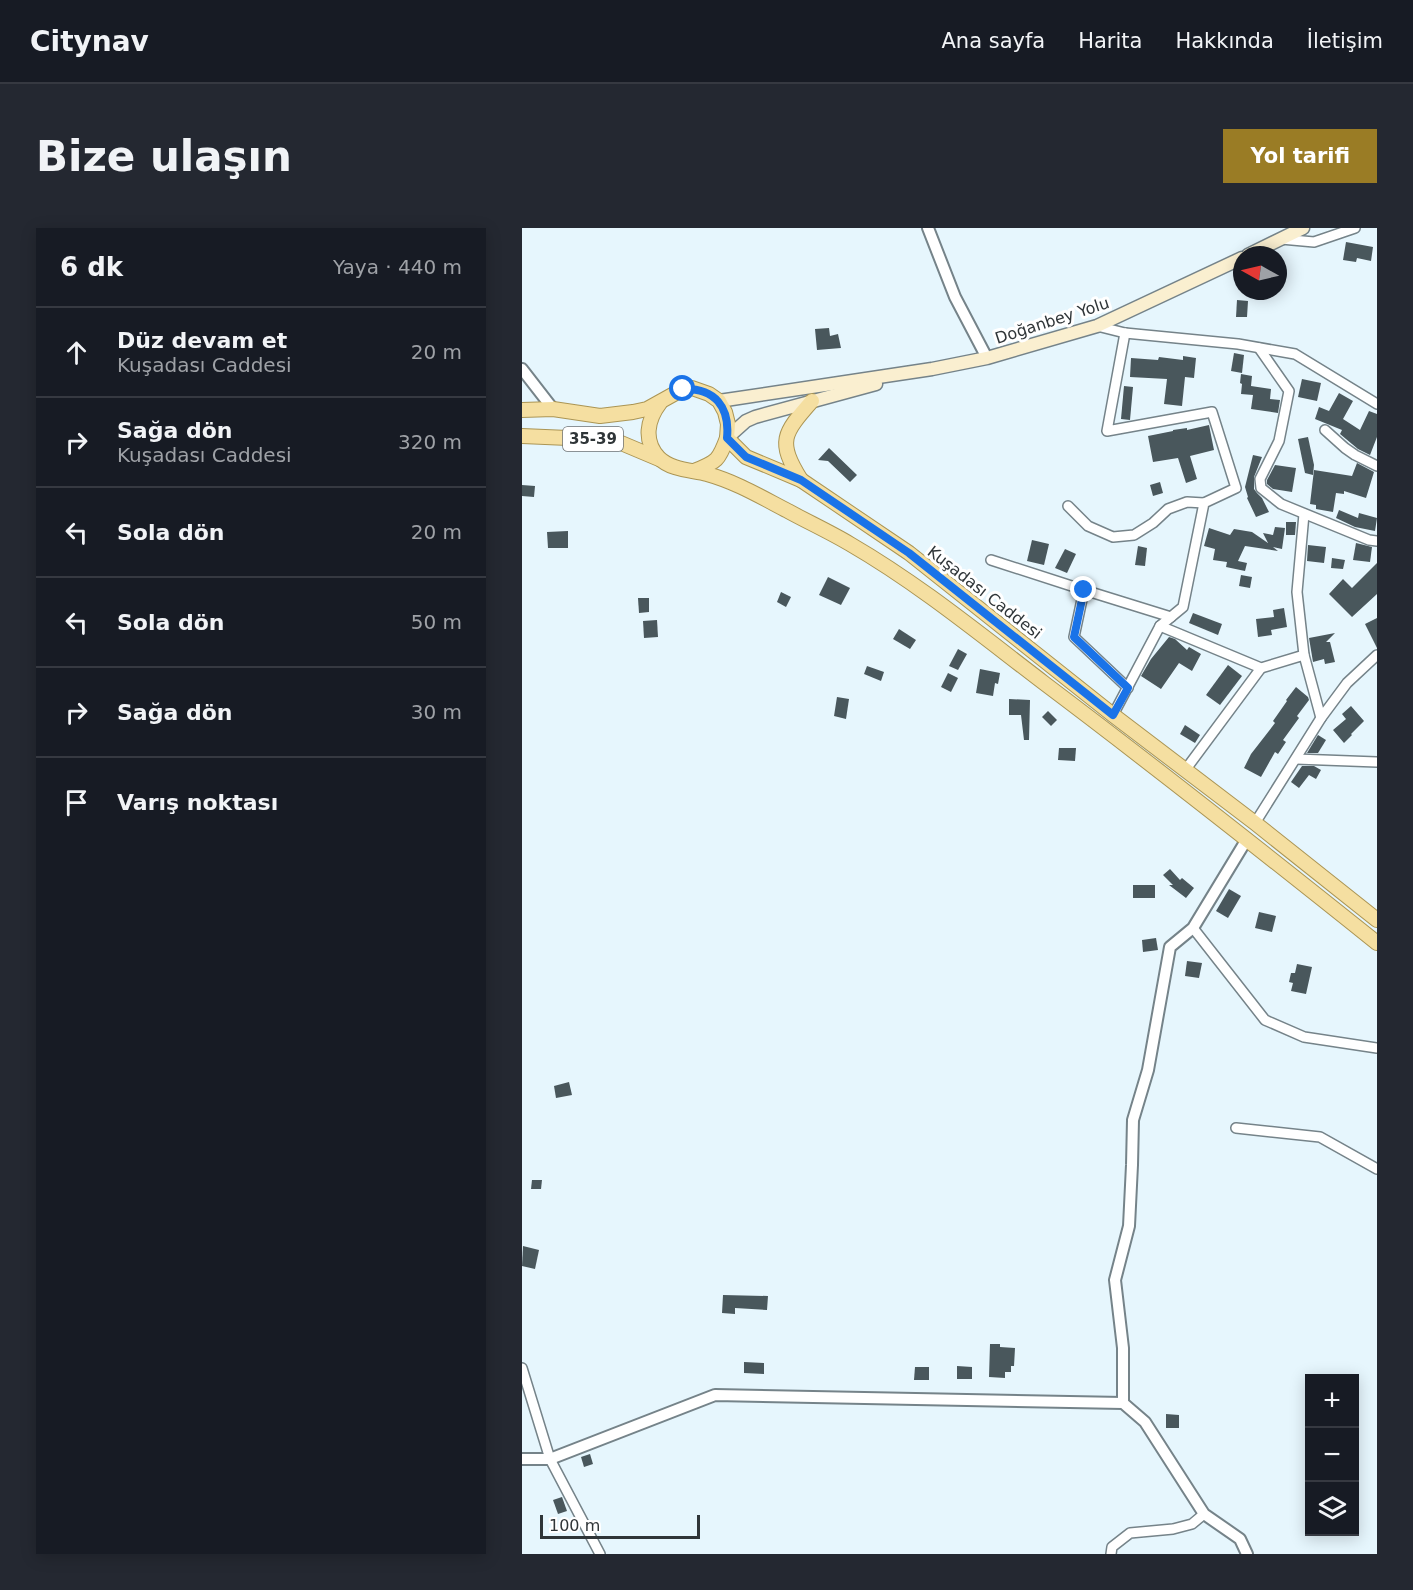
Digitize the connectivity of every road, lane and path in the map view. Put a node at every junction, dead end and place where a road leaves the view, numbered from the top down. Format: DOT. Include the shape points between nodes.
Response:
graph roads {
  1 [pos="928,228"];
  2 [pos="1303,228"];
  3 [pos="1355,228"];
  4 [pos="1281,239"];
  5 [pos="1267,246"];
  6 [pos="1233,262"];
  7 [pos="1097,326"];
  8 [pos="1125,333"];
  9 [pos="1258,348"];
  10 [pos="987,358"];
  11 [pos="522,369"];
  12 [pos="932,369"];
  13 [pos="719,401"];
  14 [pos="812,402"];
  15 [pos="660,403"];
  16 [pos="1377,404"];
  17 [pos="553,409"];
  18 [pos="522,410"];
  19 [pos="1325,430"];
  20 [pos="522,436"];
  21 [pos="727,438"];
  22 [pos="661,460"];
  23 [pos="1377,466"];
  24 [pos="694,471"];
  25 [pos="801,480"];
  26 [pos="1204,502"];
  27 [pos="1068,506"];
  28 [pos="1304,514"];
  29 [pos="1377,541"];
  30 [pos="992,560"];
  31 [pos="1084,590"];
  32 [pos="1171,617"];
  33 [pos="1160,626"];
  34 [pos="1304,655"];
  35 [pos="1377,655"];
  36 [pos="1261,668"];
  37 [pos="1128,688"];
  38 [pos="1113,715"];
  39 [pos="1321,718"];
  40 [pos="1296,759"];
  41 [pos="1377,762"];
  42 [pos="1186,769"];
  43 [pos="1255,823"];
  44 [pos="1247,839"];
  45 [pos="1377,920"];
  46 [pos="1193,928"];
  47 [pos="1377,943"];
  48 [pos="1377,1048"];
  49 [pos="1236,1128"];
  50 [pos="1377,1169"];
  51 [pos="522,1368"];
  52 [pos="1123,1403"];
  53 [pos="550,1458"];
  54 [pos="522,1459"];
  55 [pos="1204,1514"];
  56 [pos="600,1554"];
  57 [pos="1111,1554"];
  58 [pos="1247,1554"];
  1 -- 10 [label="street" via="955,297"];
  2 -- 4 [label="main road"];
  3 -- 4 [label="street" via="1314,242"];
  4 -- 5 [label="main road"];
  6 -- 7 [label="main road, Doğanbey Yolu"];
  7 -- 8 [label="street"];
  7 -- 10 [label="main road, Doğanbey Yolu"];
  8 -- 9 [label="street"];
  8 -- 26 [label="street" via="1107,430 1212,412 1236,488"];
  9 -- 16 [label="street" via="1295,354"];
  9 -- 28 [label="street" via="1289,392 1279,441 1260,479 1261,488 1281,504"];
  10 -- 12 [label="main road, Doğanbey Yolu"];
  11 -- 17 [label="street"];
  12 -- 13 [label="main road"];
  12 -- 14 [label="main road"];
  13 -- 15 [label="main road, 35-39" via="701,390 683,389"];
  13 -- 21 [label="main road" via="728,424"];
  14 -- 21 [label="main road" via="746,421"];
  14 -- 25 [label="main road" via="788,430 786,440 789,461"];
  15 -- 17 [label="main road, 35-39" via="647,409 600,416"];
  15 -- 22 [label="main road" via="653,411 648,437"];
  17 -- 18 [label="main road, 35-39"];
  19 -- 23 [label="street" via="1350,452"];
  20 -- 22 [label="main road, 35-39" via="614,440"];
  21 -- 24 [label="main road" via="716,461"];
  21 -- 25 [label="main road, Kuşadası Caddesi" via="746,457"];
  22 -- 24 [label="main road"];
  24 -- 44 [label="main road" via="735,483 850,544 915,585"];
  25 -- 38 [label="main road, Kuşadası Caddesi" via="909,553"];
  26 -- 27 [label="street" via="1186,502 1168,509 1134,535 1113,537 1088,525"];
  26 -- 32 [label="street" via="1183,607"];
  28 -- 29 [label="street"];
  28 -- 34 [label="street" via="1297,592"];
  30 -- 31 [label="street"];
  31 -- 32 [label="street"];
  31 -- 37 [label="street" via="1074,637"];
  32 -- 33 [label="street"];
  33 -- 36 [label="street"];
  33 -- 37 [label="street"];
  34 -- 36 [label="street"];
  34 -- 39 [label="street"];
  35 -- 39 [label="street" via="1347,683"];
  36 -- 42 [label="street"];
  37 -- 38 [label="street"];
  38 -- 42 [label="main road, Kuşadası Caddesi"];
  39 -- 40 [label="street"];
  40 -- 41 [label="street"];
  40 -- 43 [label="street"];
  42 -- 43 [label="main road, Kuşadası Caddesi"];
  43 -- 45 [label="main road, Kuşadası Caddesi"];
  44 -- 46 [label="street"];
  44 -- 47 [label="main road"];
  46 -- 48 [label="street" via="1265,1020 1304,1037"];
  46 -- 52 [label="street" via="1170,947 1148,1070 1133,1120 1129,1226 1115,1280"];
  49 -- 50 [label="street" via="1320,1137"];
  51 -- 53 [label="street"];
  52 -- 53 [label="street" via="715,1395"];
  52 -- 55 [label="street" via="1145,1422"];
  53 -- 54 [label="street"];
  53 -- 56 [label="street"];
  55 -- 57 [label="street" via="1192,1524 1173,1529 1130,1533 1112,1547"];
  55 -- 58 [label="street" via="1240,1539"];
}
